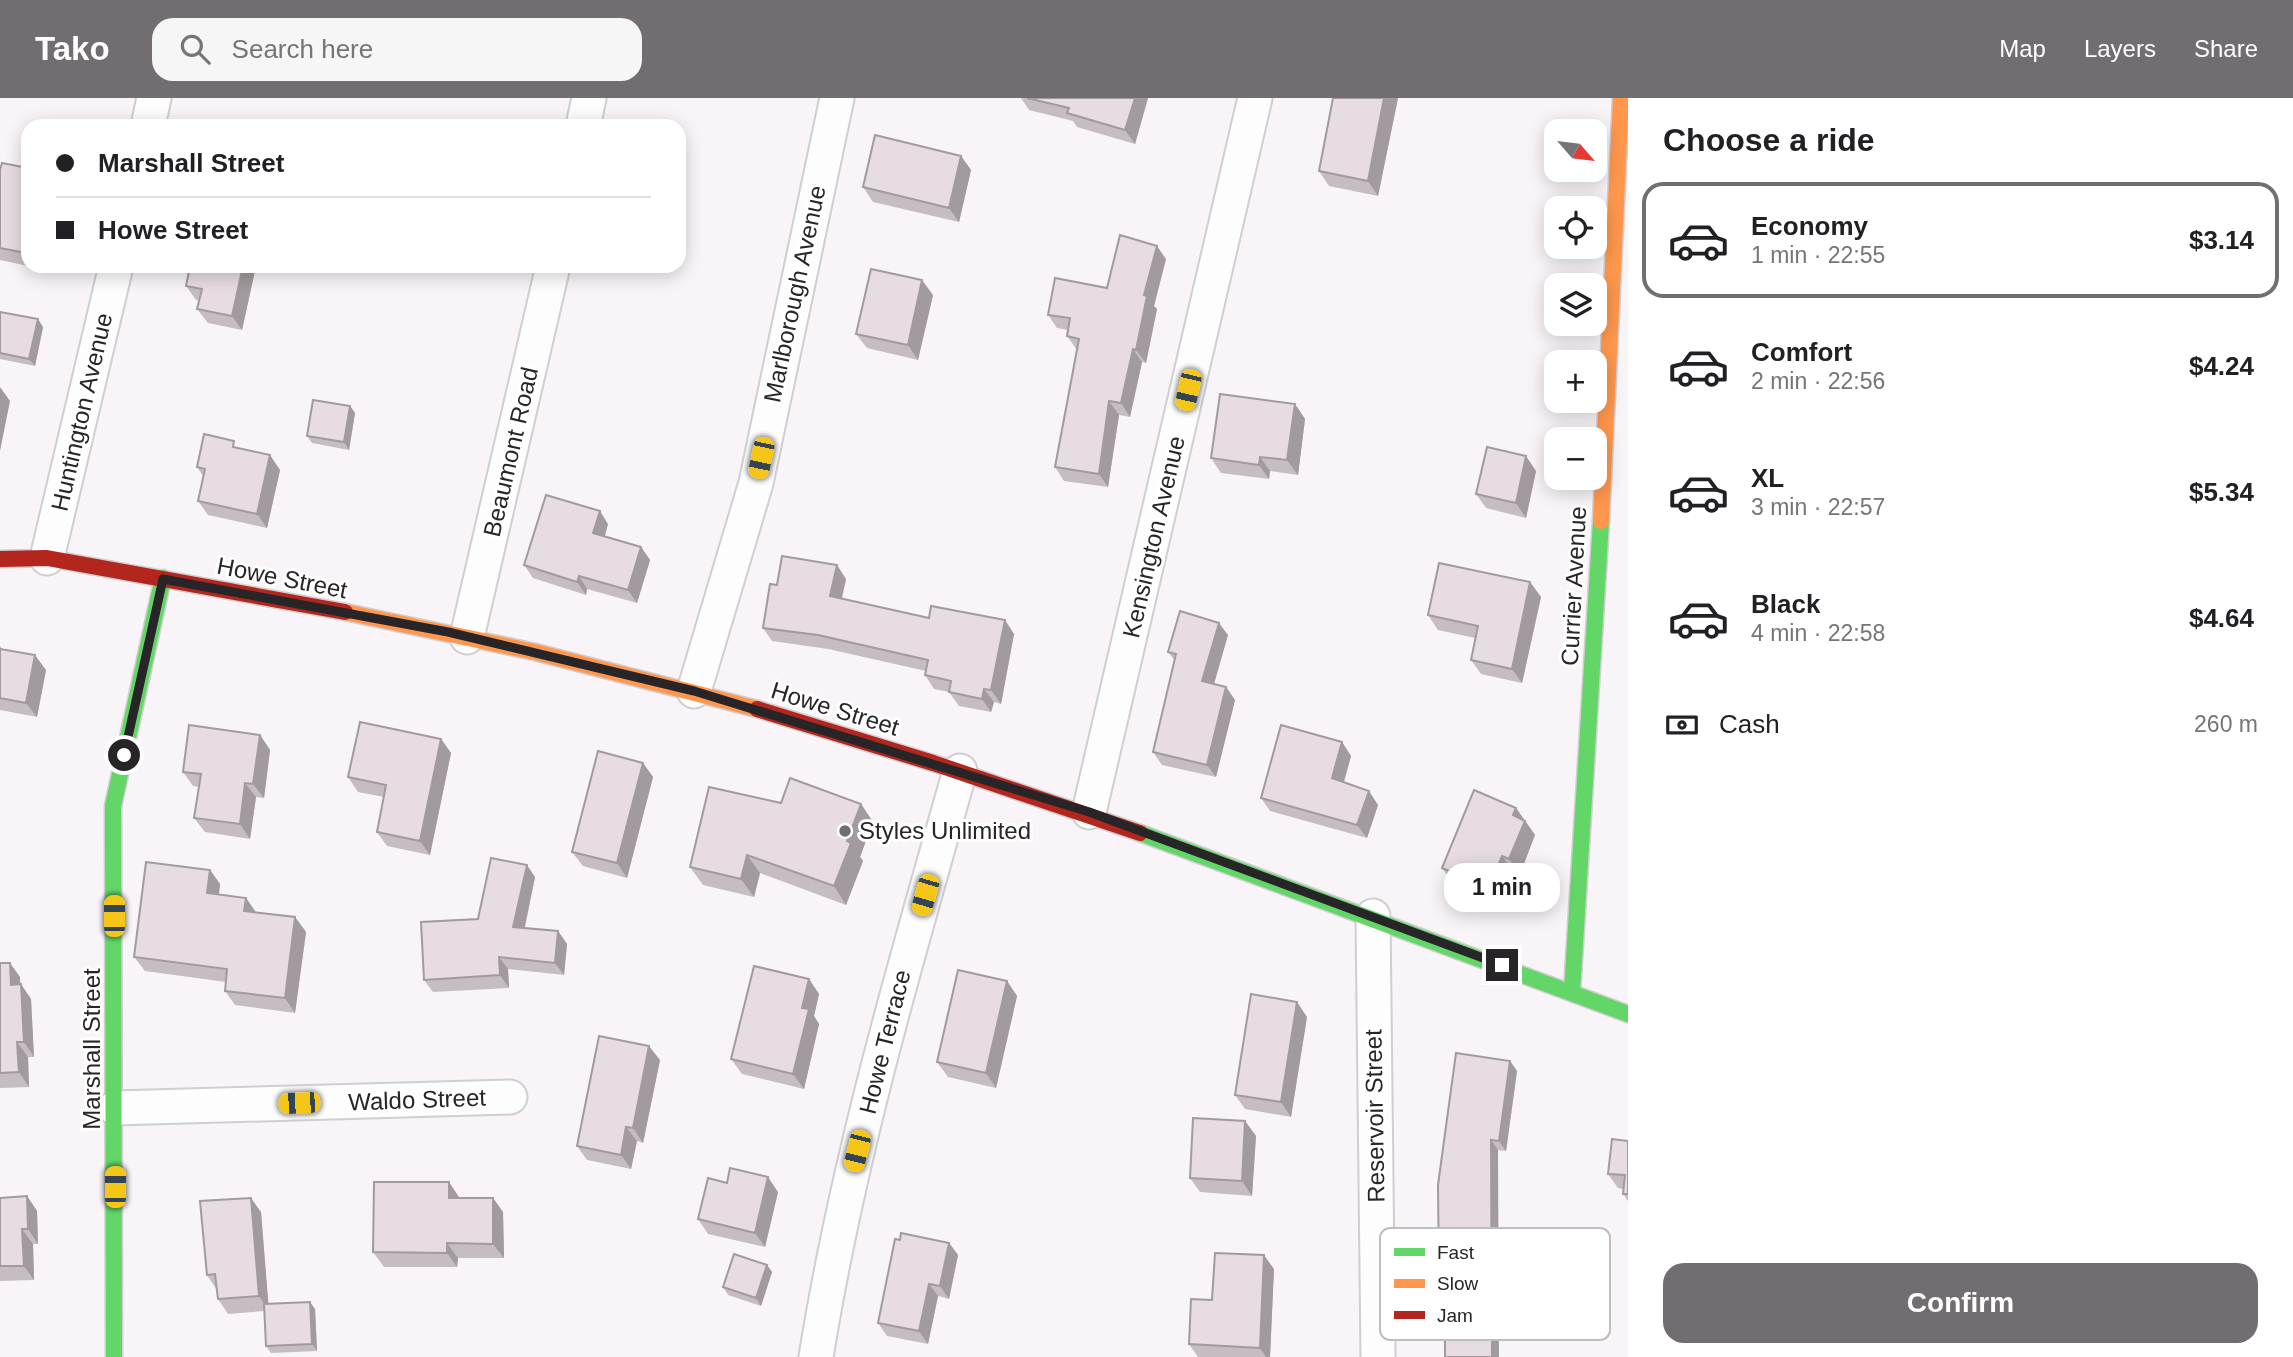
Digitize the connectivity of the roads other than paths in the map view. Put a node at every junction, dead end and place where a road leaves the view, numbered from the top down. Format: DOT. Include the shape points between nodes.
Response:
graph roads {
  1 [pos="154,98"];
  2 [pos="589,98"];
  3 [pos="837,98"];
  4 [pos="1255,98"];
  5 [pos="1621,98"];
  6 [pos="150,119"];
  7 [pos="584,119"];
  8 [pos="114,273"];
  9 [pos="551,273"];
  10 [pos="47,558"];
  11 [pos="0,559"];
  12 [pos="163,579"];
  13 [pos="467,637"];
  14 [pos="694,691"];
  15 [pos="960,771"];
  16 [pos="1089,812"];
  17 [pos="1373,916"];
  18 [pos="1572,992"];
  19 [pos="1628,1013"];
  20 [pos="510,1097"];
  21 [pos="115,1108"];
  22 [pos="114,1357"];
  23 [pos="816,1357"];
  24 [pos="1378,1357"];
  1 -- 6 [label="street"];
  2 -- 7 [label="street"];
  3 -- 14 [label="street, Marlborough Avenue" via="756,483"];
  4 -- 16 [label="street, Kensington Avenue"];
  5 -- 18 [label="main road, Currier Avenue"];
  8 -- 10 [label="street, Huntington Avenue"];
  9 -- 13 [label="street, Beaumont Road"];
  10 -- 11 [label="main road, Howe Street"];
  10 -- 12 [label="main road, Howe Street"];
  12 -- 13 [label="main road, Howe Street"];
  12 -- 21 [label="main road, Marshall Street" via="113,806"];
  13 -- 14 [label="main road, Howe Street"];
  14 -- 15 [label="main road, Howe Street"];
  15 -- 16 [label="main road, Howe Street"];
  15 -- 23 [label="street, Howe Terrace" via="850,1177"];
  16 -- 17 [label="main road, Howe Street"];
  17 -- 18 [label="main road, Howe Street"];
  17 -- 24 [label="street, Reservoir Street"];
  18 -- 19 [label="main road, Howe Street"];
  20 -- 21 [label="street, Waldo Street"];
  21 -- 22 [label="main road, Marshall Street"];
}
